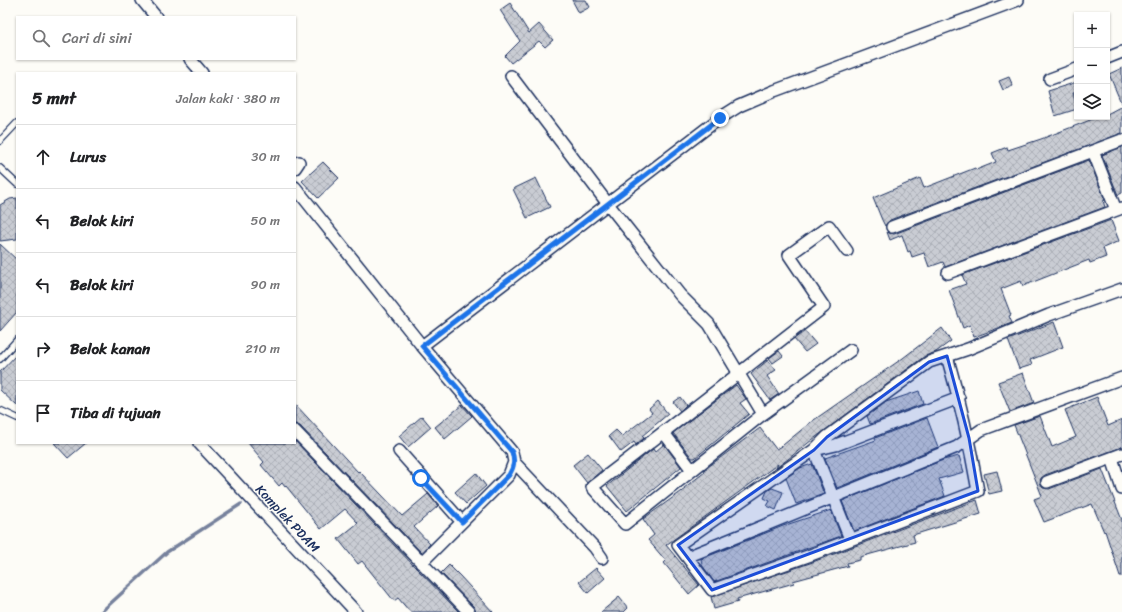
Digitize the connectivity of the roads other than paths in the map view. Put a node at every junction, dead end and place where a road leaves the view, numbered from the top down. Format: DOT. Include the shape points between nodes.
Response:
graph roads {
  1 [pos="142,0"];
  2 [pos="1018,0"];
  3 [pos="155,16"];
  4 [pos="1122,52"];
  5 [pos="1110,57"];
  6 [pos="191,60"];
  7 [pos="1074,70"];
  8 [pos="201,72"];
  9 [pos="511,76"];
  10 [pos="1050,78"];
  11 [pos="16,124"];
  12 [pos="1122,140"];
  13 [pos="0,141"];
  14 [pos="1093,151"];
  15 [pos="0,168"];
  16 [pos="16,183"];
  17 [pos="296,188"];
  18 [pos="608,204"];
  19 [pos="1119,209"];
  20 [pos="892,227"];
  21 [pos="847,251"];
  22 [pos="948,273"];
  23 [pos="1122,289"];
  24 [pos="16,341"];
  25 [pos="422,346"];
  26 [pos="851,350"];
  27 [pos="947,356"];
  28 [pos="0,359"];
  29 [pos="738,374"];
  30 [pos="1122,378"];
  31 [pos="959,398"];
  32 [pos="0,410"];
  33 [pos="763,414"];
  34 [pos="16,418"];
  35 [pos="296,432"];
  36 [pos="664,433"];
  37 [pos="969,438"];
  38 [pos="200,444"];
  39 [pos="814,450"];
  40 [pos="398,451"];
  41 [pos="1117,456"];
  42 [pos="514,462"];
  43 [pos="692,470"];
  44 [pos="1047,482"];
  45 [pos="1122,489"];
  46 [pos="832,496"];
  47 [pos="462,522"];
  48 [pos="850,539"];
  49 [pos="686,557"];
  50 [pos="602,558"];
  51 [pos="421,563"];
  52 [pos="356,612"];
  53 [pos="469,612"];
  1 -- 3 [label="street"];
  2 -- 18 [label="street" via="739,106"];
  4 -- 5 [label="street"];
  6 -- 8 [label="street"];
  7 -- 10 [label="street"];
  9 -- 18 [label="street"];
  11 -- 13 [label="lane"];
  12 -- 14 [label="street"];
  14 -- 19 [label="street"];
  14 -- 20 [label="street"];
  15 -- 16 [label="lane"];
  17 -- 25 [label="street"];
  18 -- 25 [label="street"];
  18 -- 29 [label="street" via="680,295 709,324"];
  19 -- 22 [label="street"];
  21 -- 29 [label="street" via="828,226 789,255 824,307"];
  23 -- 27 [label="street"];
  24 -- 28 [label="lane"];
  25 -- 42 [label="street" via="512,452"];
  26 -- 33 [label="street"];
  27 -- 31 [label="street"];
  27 -- 39 [label="street" via="929,362 827,437"];
  29 -- 33 [label="street"];
  29 -- 36 [label="street"];
  30 -- 37 [label="street" via="981,430"];
  31 -- 37 [label="street"];
  31 -- 39 [label="street" via="836,445"];
  32 -- 34 [label="lane"];
  33 -- 43 [label="street"];
  35 -- 51 [label="street"];
  36 -- 43 [label="street"];
  36 -- 43 [label="street" via="592,487 625,524"];
  37 -- 46 [label="street" via="957,447"];
  37 -- 48 [label="street" via="978,491"];
  38 -- 52 [label="street, Komplek PDAM"];
  39 -- 46 [label="street"];
  39 -- 49 [label="street" via="678,545"];
  40 -- 47 [label="street"];
  41 -- 44 [label="street"];
  41 -- 45 [label="street"];
  42 -- 47 [label="street" via="509,475"];
  42 -- 50 [label="street"];
  46 -- 48 [label="street"];
  46 -- 49 [label="street"];
  47 -- 51 [label="street"];
  48 -- 49 [label="street" via="712,590"];
  51 -- 53 [label="street"];
}
